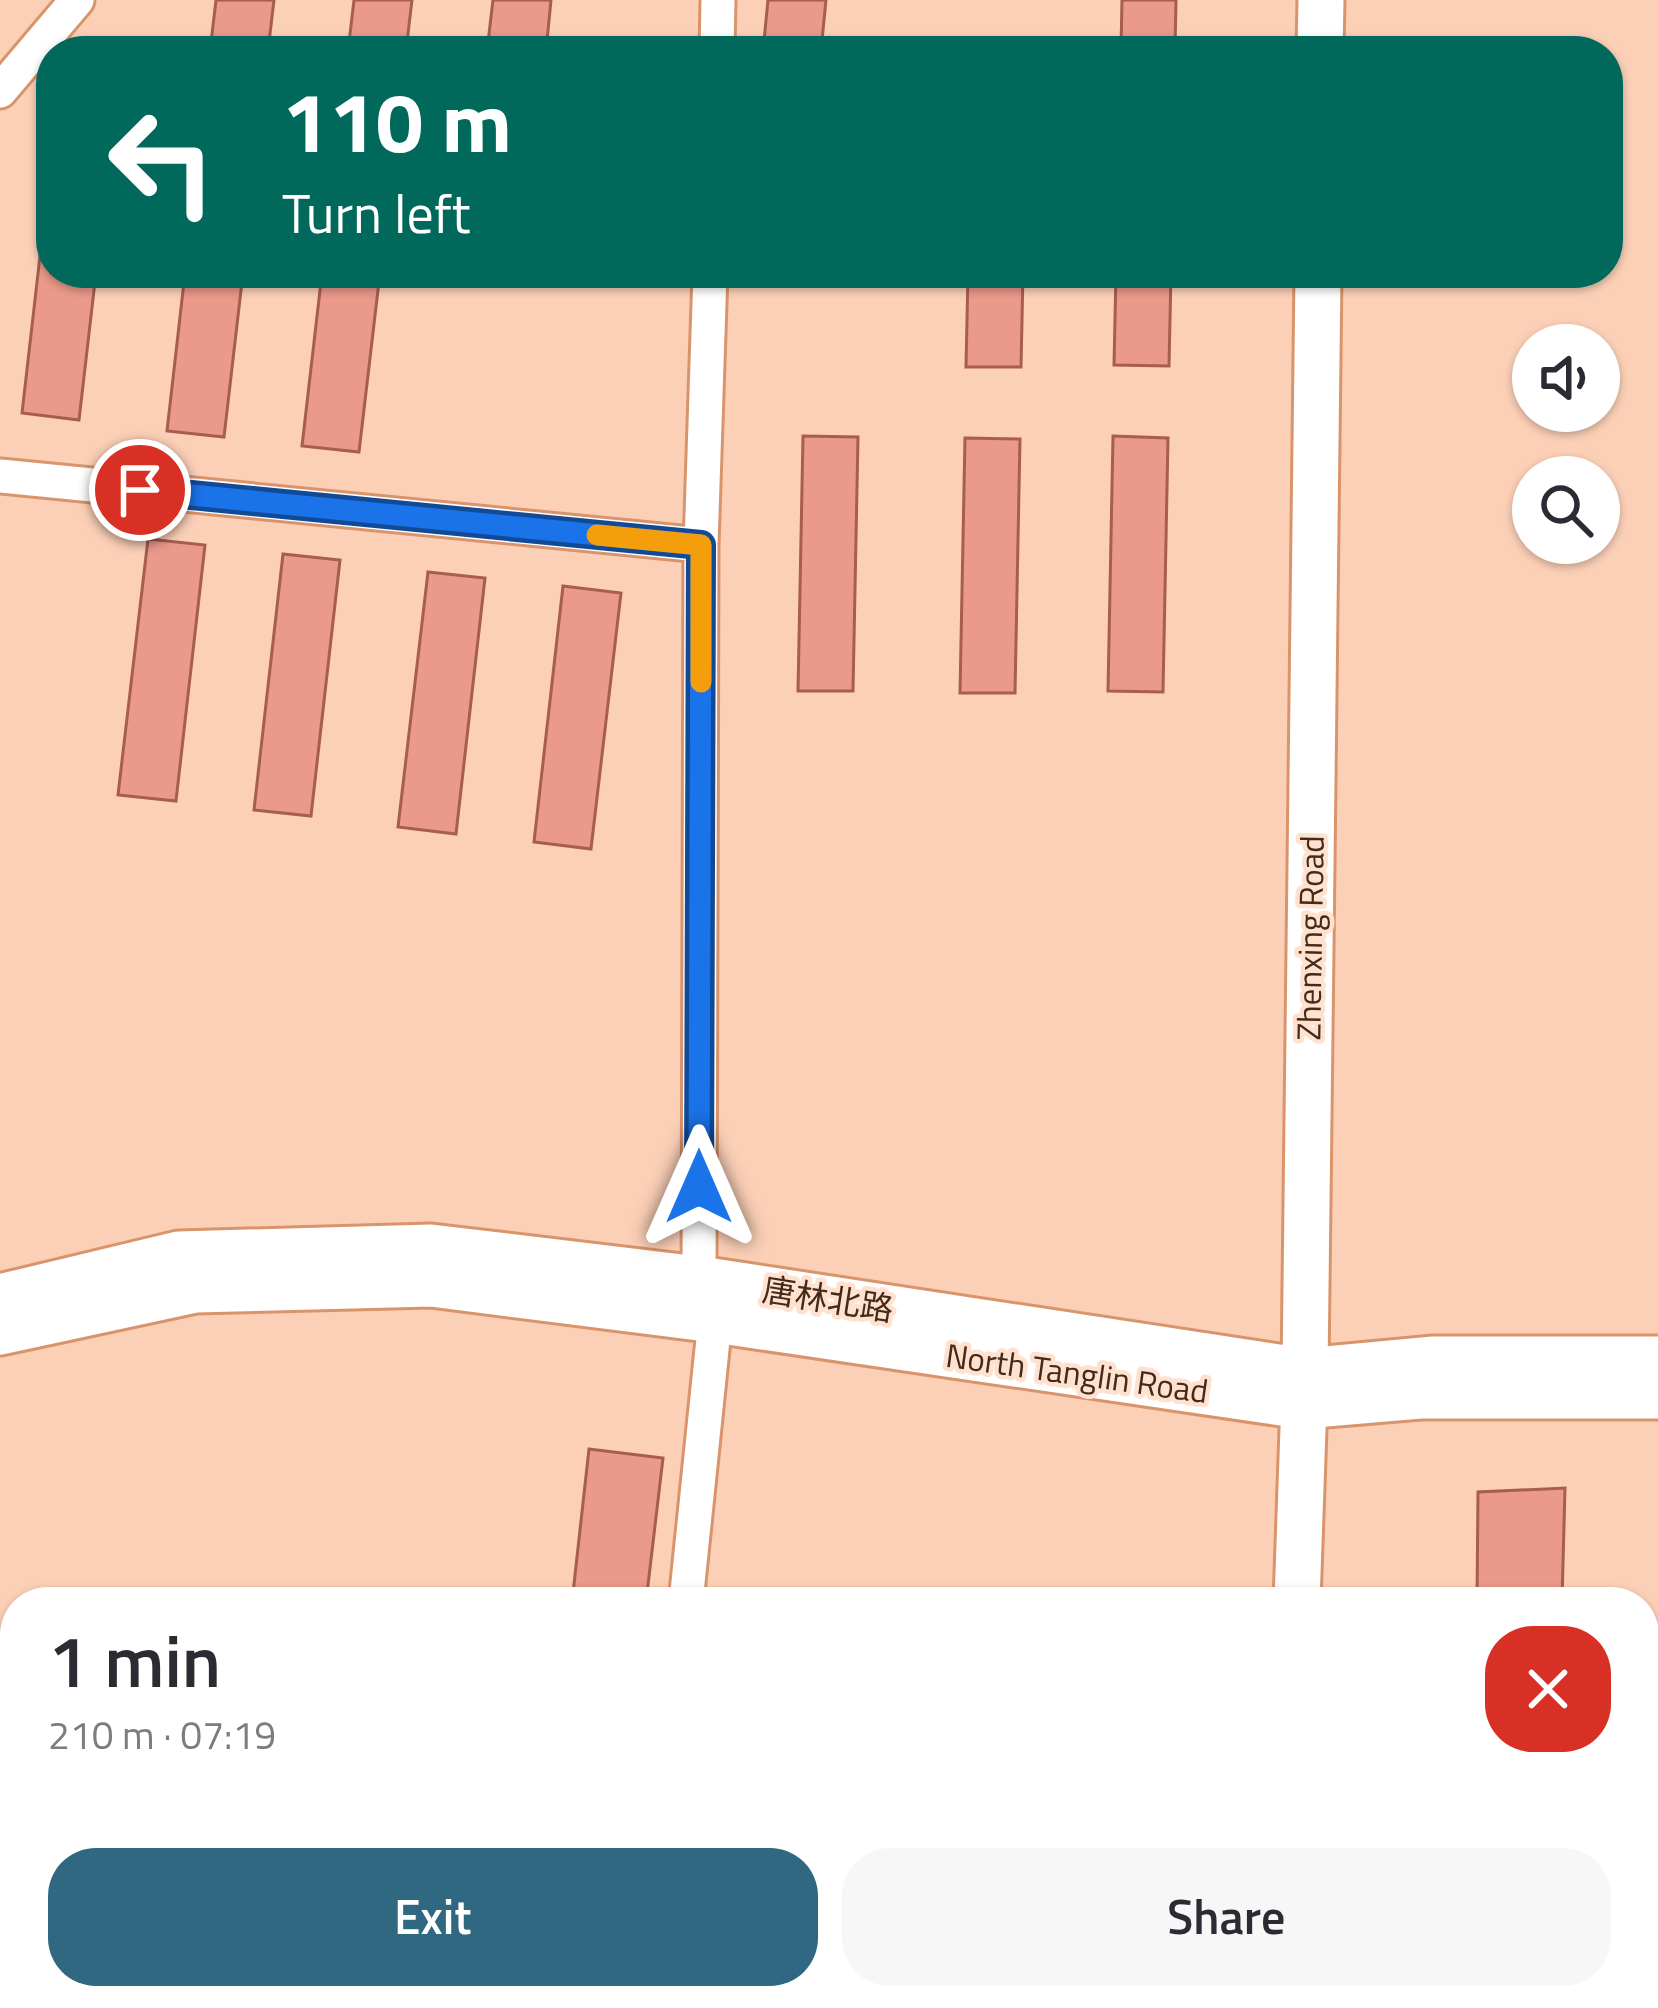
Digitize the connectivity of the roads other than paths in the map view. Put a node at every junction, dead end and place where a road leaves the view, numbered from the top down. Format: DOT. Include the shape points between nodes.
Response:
graph roads {
  1 [pos="77,0"];
  2 [pos="718,0"];
  3 [pos="1321,0"];
  4 [pos="47,36"];
  5 [pos="717,36"];
  6 [pos="1320,36"];
  7 [pos="36,48"];
  8 [pos="0,91"];
  9 [pos="710,288"];
  10 [pos="1318,288"];
  11 [pos="0,476"];
  12 [pos="701,545"];
  13 [pos="0,1297"];
  14 [pos="707,1299"];
  15 [pos="0,1332"];
  16 [pos="1658,1359"];
  17 [pos="1303,1388"];
  18 [pos="1658,1396"];
  19 [pos="687,1587"];
  20 [pos="1298,1587"];
  1 -- 4 [label="street"];
  2 -- 5 [label="street"];
  3 -- 6 [label="main road"];
  7 -- 8 [label="street"];
  9 -- 12 [label="street"];
  10 -- 17 [label="main road, Zhenxing Road"];
  11 -- 12 [label="street"];
  12 -- 14 [label="street"];
  13 -- 14 [label="main road" via="179,1254 431,1247"];
  14 -- 15 [label="main road, North Tanglin Road" via="430,1284 195,1290"];
  14 -- 17 [label="main road, North Tanglin Road"];
  14 -- 19 [label="street"];
  16 -- 17 [label="main road" via="1434,1359"];
  17 -- 18 [label="main road, North Tanglin Road"];
  17 -- 20 [label="main road, Zhenxing Road"];
}
